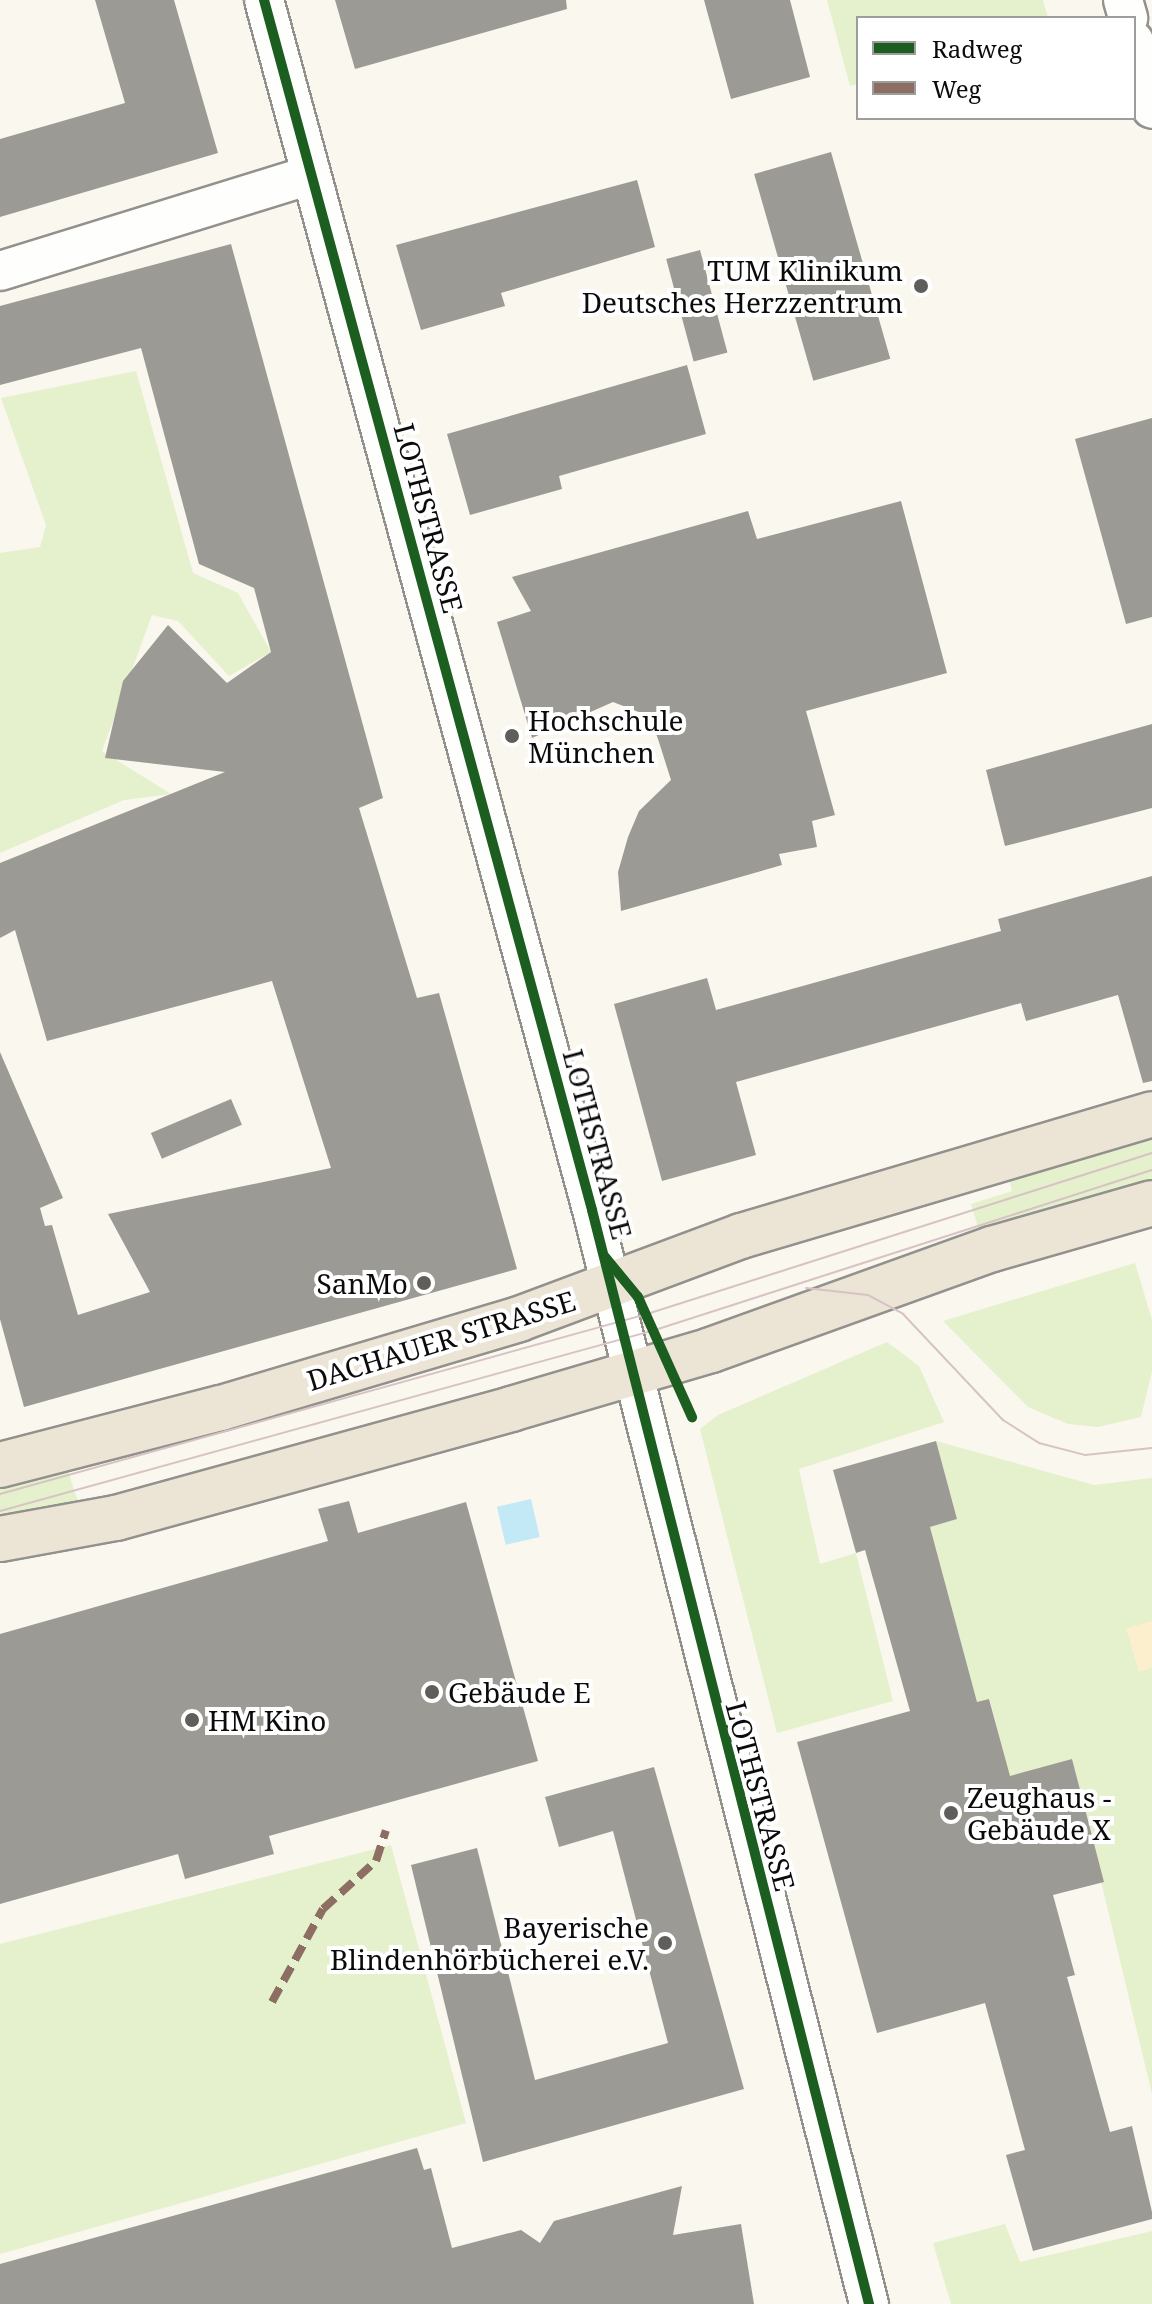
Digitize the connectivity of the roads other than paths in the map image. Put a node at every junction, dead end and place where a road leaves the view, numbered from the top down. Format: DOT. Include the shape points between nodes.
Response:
graph roads {
  1 [pos="264,0"];
  2 [pos="1136,49"];
  3 [pos="1152,109"];
  4 [pos="311,175"];
  5 [pos="0,271"];
  6 [pos="1152,1114"];
  7 [pos="1152,1203"];
  8 [pos="610,1286"];
  9 [pos="629,1374"];
  10 [pos="0,1465"];
  11 [pos="0,1539"];
  12 [pos="869,2304"];
  1 -- 4 [label="street, LOTHSTRASSE"];
  2 -- 3 [label="street"];
  4 -- 5 [label="street"];
  4 -- 8 [label="street, LOTHSTRASSE"];
  6 -- 8 [label="main road, DACHAUER STRASSE" via="885,1189"];
  7 -- 9 [label="main road" via="992,1249"];
  8 -- 9 [label="street, LOTHSTRASSE"];
  8 -- 10 [label="main road, DACHAUER STRASSE" via="537,1314 221,1408"];
  9 -- 11 [label="main road" via="116,1518"];
  9 -- 12 [label="street, LOTHSTRASSE"];
}
